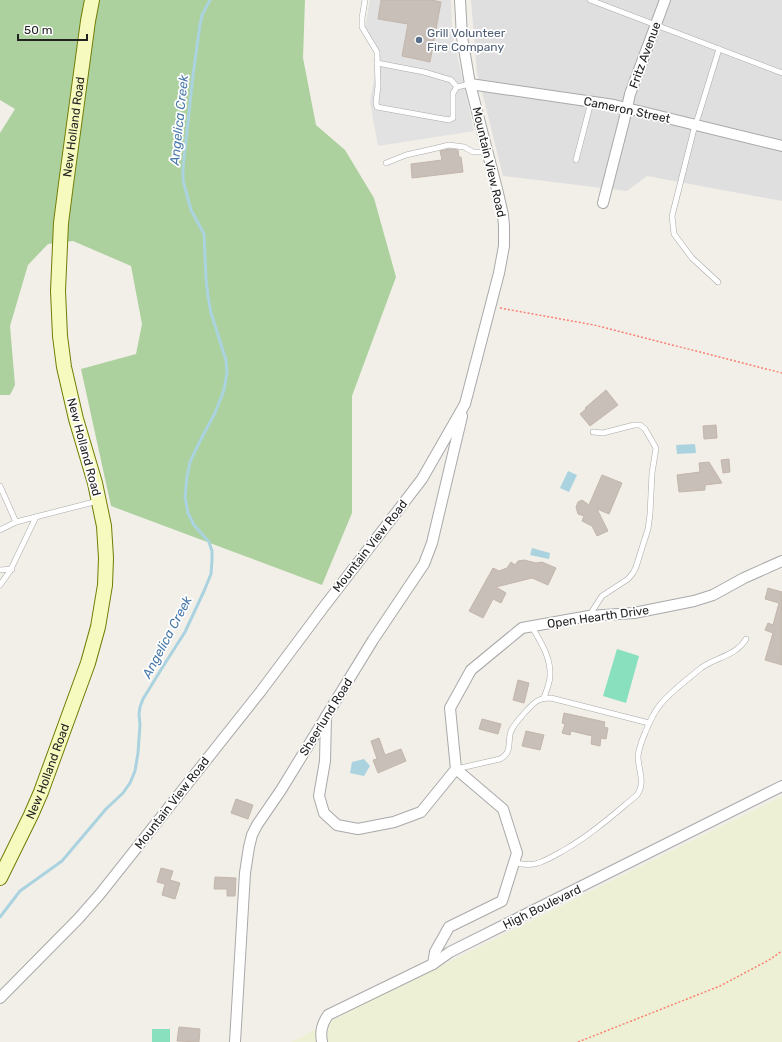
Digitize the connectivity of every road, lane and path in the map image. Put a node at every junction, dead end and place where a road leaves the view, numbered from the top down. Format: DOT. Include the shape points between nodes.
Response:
graph roads {
  1 [pos="92,0"];
  2 [pos="365,0"];
  3 [pos="460,0"];
  4 [pos="590,0"];
  5 [pos="665,0"];
  6 [pos="656,25"];
  7 [pos="719,49"];
  8 [pos="378,63"];
  9 [pos="782,73"];
  10 [pos="470,84"];
  11 [pos="457,87"];
  12 [pos="591,102"];
  13 [pos="627,109"];
  14 [pos="694,125"];
  15 [pos="782,146"];
  16 [pos="488,152"];
  17 [pos="576,160"];
  18 [pos="386,162"];
  19 [pos="603,203"];
  20 [pos="718,282"];
  21 [pos="490,306"];
  22 [pos="782,372"];
  23 [pos="465,404"];
  24 [pos="593,432"];
  25 [pos="0,486"];
  26 [pos="99,501"];
  27 [pos="36,517"];
  28 [pos="16,522"];
  29 [pos="0,530"];
  30 [pos="782,561"];
  31 [pos="12,569"];
  32 [pos="0,570"];
  33 [pos="0,585"];
  34 [pos="589,616"];
  35 [pos="532,627"];
  36 [pos="746,639"];
  37 [pos="544,698"];
  38 [pos="326,716"];
  39 [pos="649,723"];
  40 [pos="456,769"];
  41 [pos="782,786"];
  42 [pos="514,863"];
  43 [pos="0,878"];
  44 [pos="782,951"];
  45 [pos="433,964"];
  46 [pos="0,998"];
  47 [pos="235,1042"];
  48 [pos="322,1042"];
  49 [pos="578,1042"];
  1 -- 26 [label="main road, New Holland Road" via="61,223 58,291 64,367"];
  2 -- 8 [label="lane" via="362,27 377,52"];
  3 -- 10 [label="street, Mountain View Road" via="462,37"];
  4 -- 6 [label="lane"];
  5 -- 6 [label="street, Fritz Avenue"];
  6 -- 7 [label="lane"];
  6 -- 13 [label="street, Fritz Avenue" via="630,94"];
  7 -- 9 [label="lane"];
  7 -- 14 [label="lane"];
  8 -- 11 [label="lane" via="451,80"];
  8 -- 11 [label="lane" via="377,107 449,120 453,118 453,93"];
  10 -- 11 [label="lane"];
  10 -- 12 [label="street, Cameron Street"];
  10 -- 16 [label="street, Mountain View Road"];
  12 -- 13 [label="street, Cameron Street"];
  12 -- 17 [label="lane"];
  13 -- 14 [label="street, Cameron Street"];
  13 -- 19 [label="street, Fritz Avenue"];
  14 -- 15 [label="street, Cameron Street"];
  14 -- 20 [label="lane" via="672,216 674,234 692,258"];
  16 -- 18 [label="lane" via="473,152 464,147 449,145"];
  16 -- 21 [label="street, Mountain View Road" via="503,215 504,236 503,255"];
  21 -- 22 [label="path" via="594,325"];
  21 -- 23 [label="street, Mountain View Road"];
  23 -- 38 [label="street, Sheerlund Road" via="432,543 424,564"];
  23 -- 46 [label="street, Mountain View Road" via="422,479 261,692 100,894"];
  24 -- 34 [label="lane" via="612,432 640,425 646,429 656,448 648,529 636,567 628,579 602,596"];
  25 -- 28 [label="lane"];
  26 -- 27 [label="lane"];
  26 -- 43 [label="main road, New Holland Road" via="106,558 105,586 98,627 88,663 40,792"];
  27 -- 28 [label="lane"];
  27 -- 31 [label="lane"];
  28 -- 29 [label="lane"];
  30 -- 34 [label="street, Open Hearth Drive" via="694,601 634,613"];
  31 -- 32 [label="lane"];
  31 -- 33 [label="lane"];
  34 -- 35 [label="street, Open Hearth Drive"];
  35 -- 37 [label="lane" via="547,653 550,678"];
  35 -- 40 [label="street, Open Hearth Drive" via="522,628 471,670 450,708"];
  36 -- 39 [label="lane" via="734,652 708,663 676,690 660,705"];
  37 -- 39 [label="lane"];
  37 -- 40 [label="lane" via="537,700 517,721 505,756"];
  38 -- 40 [label="street" via="325,761 319,796 324,813 337,825 358,829 394,822 421,812"];
  38 -- 47 [label="street, Sheerlund Road" via="252,835 245,873"];
  39 -- 42 [label="lane" via="638,756 642,784 637,795 597,828 558,854 538,863"];
  40 -- 42 [label="street" via="503,809 518,853"];
  41 -- 45 [label="street, High Boulevard" via="450,952"];
  42 -- 45 [label="street" via="502,901 449,927 435,952"];
  44 -- 49 [label="path" via="720,986"];
  45 -- 48 [label="street, High Boulevard" via="328,1015 321,1030"];
}
